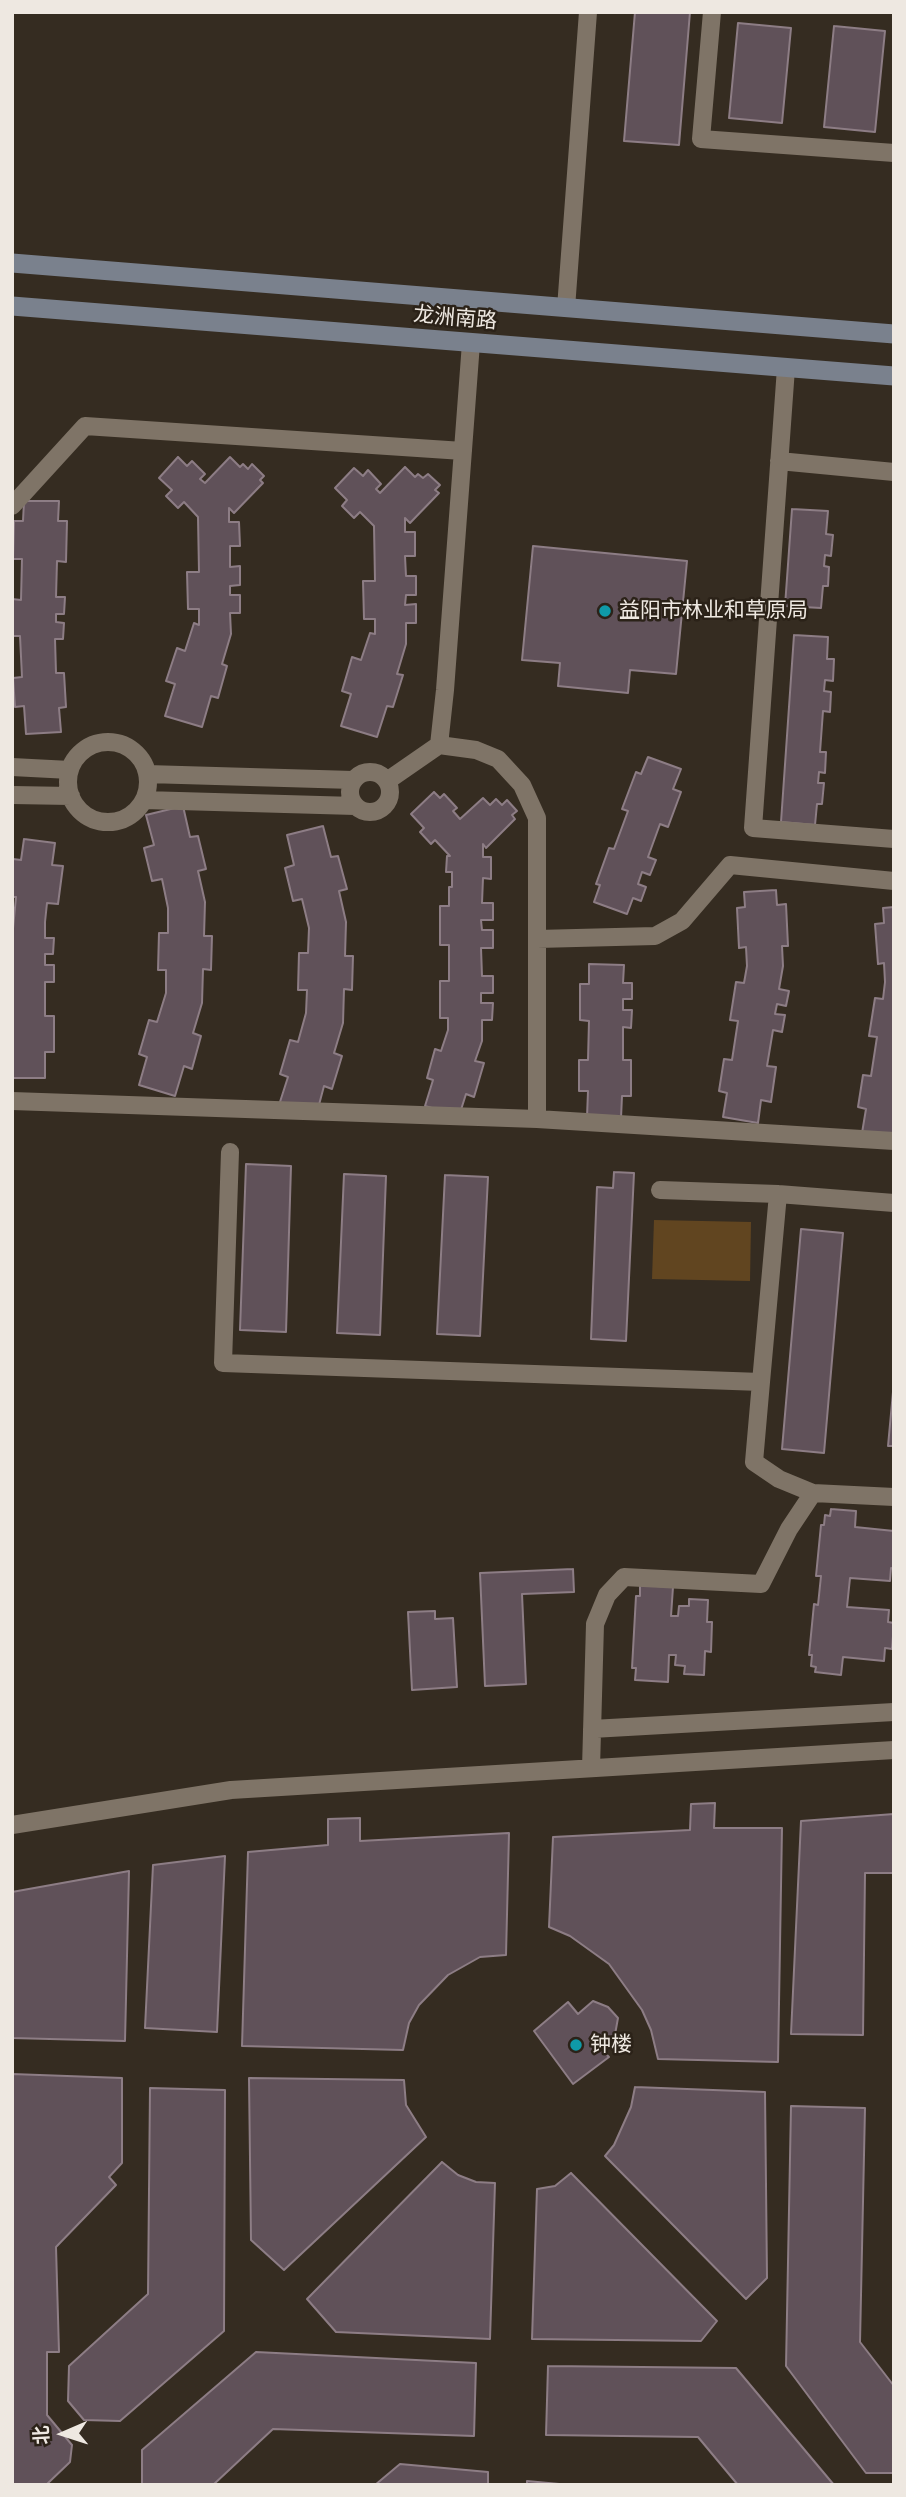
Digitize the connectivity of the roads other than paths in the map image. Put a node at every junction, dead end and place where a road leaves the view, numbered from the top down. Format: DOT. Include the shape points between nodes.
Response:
graph roads {
  1 [pos="588,12"];
  2 [pos="712,12"];
  3 [pos="894,153"];
  4 [pos="12,264"];
  5 [pos="12,306"];
  6 [pos="566,308"];
  7 [pos="894,334"];
  8 [pos="471,343"];
  9 [pos="786,368"];
  10 [pos="894,376"];
  11 [pos="463,451"];
  12 [pos="779,461"];
  13 [pos="894,472"];
  14 [pos="12,506"];
  15 [pos="439,745"];
  16 [pos="12,767"];
  17 [pos="70,770"];
  18 [pos="148,774"];
  19 [pos="353,780"];
  20 [pos="387,781"];
  21 [pos="12,795"];
  22 [pos="71,796"];
  23 [pos="144,800"];
  24 [pos="355,806"];
  25 [pos="894,839"];
  26 [pos="894,881"];
  27 [pos="537,939"];
  28 [pos="12,1101"];
  29 [pos="537,1119"];
  30 [pos="894,1142"];
  31 [pos="230,1152"];
  32 [pos="660,1190"];
  33 [pos="778,1194"];
  34 [pos="894,1203"];
  35 [pos="761,1381"];
  36 [pos="813,1493"];
  37 [pos="894,1497"];
  38 [pos="894,1712"];
  39 [pos="592,1729"];
  40 [pos="894,1750"];
  41 [pos="591,1768"];
  42 [pos="12,1825"];
  1 -- 6 [label="street"];
  2 -- 3 [label="street" via="701,139"];
  4 -- 6 [label="main road, 龙洲南路"];
  5 -- 8 [label="main road, 龙洲南路"];
  6 -- 7 [label="main road, 龙洲南路"];
  8 -- 9 [label="main road, 龙洲南路"];
  8 -- 11 [label="street"];
  9 -- 10 [label="main road, 龙洲南路"];
  9 -- 12 [label="street"];
  11 -- 14 [label="street" via="85,426"];
  11 -- 15 [label="street"];
  12 -- 13 [label="street"];
  12 -- 25 [label="street" via="753,828"];
  15 -- 20 [label="street"];
  15 -- 27 [label="street" via="476,750 498,759 522,785 537,818"];
  16 -- 17 [label="street"];
  17 -- 18 [label="street" via="85,749 110,742 134,751"];
  17 -- 22 [label="street"];
  18 -- 19 [label="street"];
  18 -- 23 [label="street"];
  19 -- 20 [label="street" via="370,771"];
  19 -- 24 [label="street" via="350,794"];
  20 -- 24 [label="street" via="390,794 385,806 367,812"];
  21 -- 22 [label="street"];
  22 -- 23 [label="street" via="88,817 100,822 126,818"];
  23 -- 24 [label="street"];
  26 -- 27 [label="street" via="730,865 682,921 655,936"];
  27 -- 29 [label="street"];
  28 -- 29 [label="street"];
  29 -- 30 [label="street"];
  31 -- 35 [label="street" via="223,1363"];
  32 -- 33 [label="street"];
  33 -- 34 [label="street"];
  33 -- 35 [label="street"];
  35 -- 36 [label="street" via="754,1462"];
  36 -- 37 [label="street"];
  36 -- 39 [label="street" via="761,1584 624,1577 607,1595 595,1624"];
  38 -- 39 [label="street"];
  39 -- 41 [label="street"];
  40 -- 41 [label="street"];
  41 -- 42 [label="street" via="231,1790"];
}
